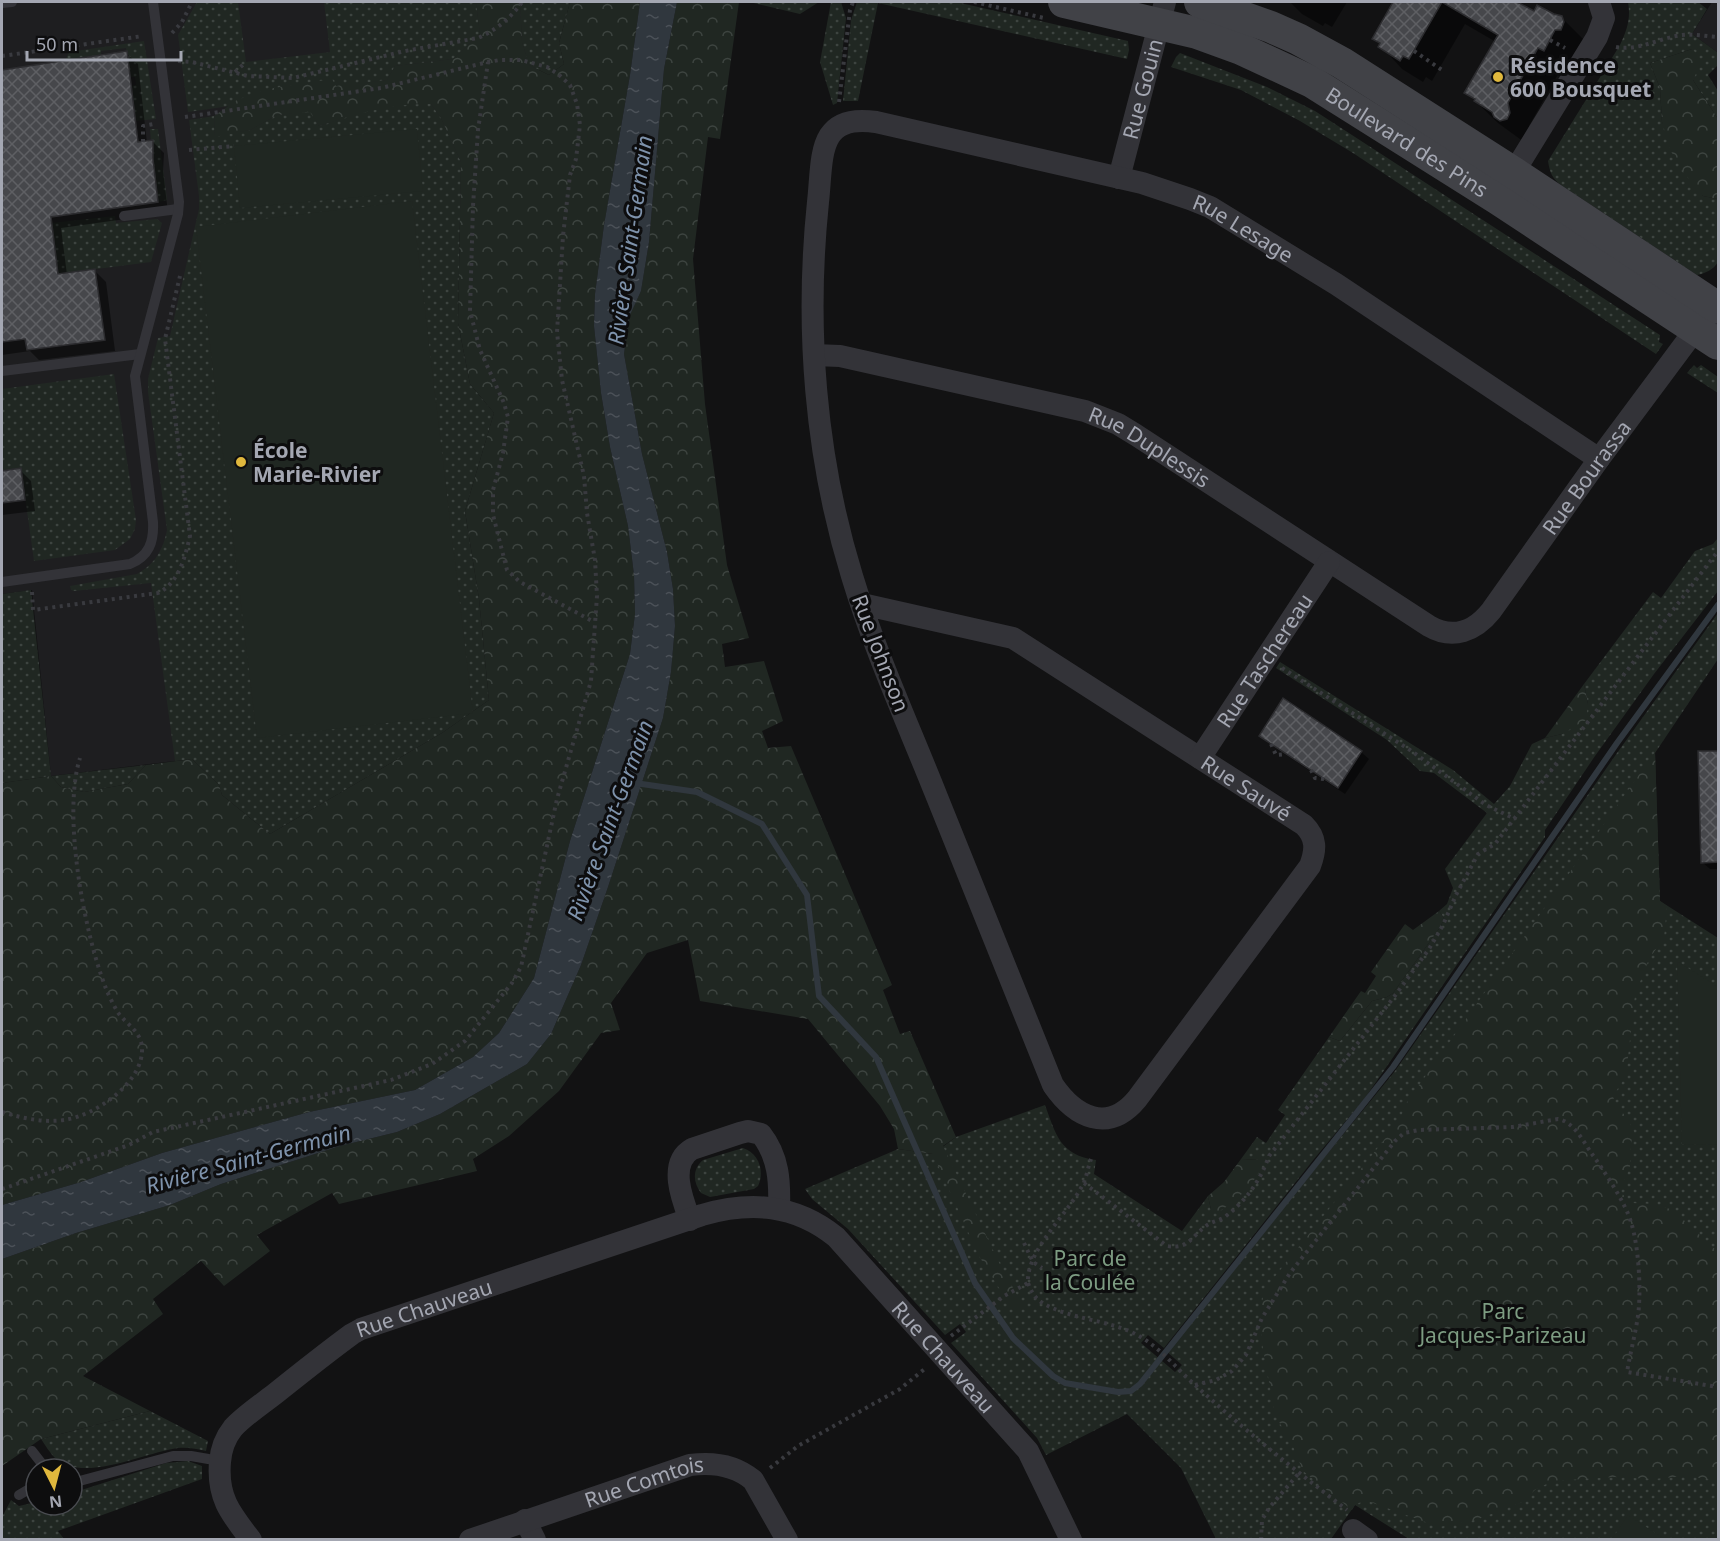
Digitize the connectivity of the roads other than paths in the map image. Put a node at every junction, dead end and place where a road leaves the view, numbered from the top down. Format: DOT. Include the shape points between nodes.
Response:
graph roads {
  1 [pos="12,2"];
  2 [pos="153,2"];
  3 [pos="1064,2"];
  4 [pos="1200,2"];
  5 [pos="1599,2"];
  6 [pos="2,3"];
  7 [pos="1162,13"];
  8 [pos="838,125"];
  9 [pos="1514,172"];
  10 [pos="1119,178"];
  11 [pos="1497,199"];
  12 [pos="178,209"];
  13 [pos="124,216"];
  14 [pos="1713,317"];
  15 [pos="140,354"];
  16 [pos="814,355"];
  17 [pos="2,372"];
  18 [pos="1599,459"];
  19 [pos="1329,562"];
  20 [pos="2,582"];
  21 [pos="862,604"];
  22 [pos="1448,633"];
  23 [pos="1200,758"];
  24 [pos="1116,1116"];
  25 [pos="779,1209"];
  26 [pos="690,1220"];
  27 [pos="32,1451"];
  28 [pos="37,1457"];
  29 [pos="219,1469"];
  30 [pos="84,1480"];
  31 [pos="24,1492"];
  32 [pos="19,1495"];
  33 [pos="530,1530"];
  34 [pos="251,1539"];
  35 [pos="470,1539"];
  36 [pos="787,1539"];
  37 [pos="1071,1539"];
  1 -- 6 [label="lane"];
  2 -- 12 [label="lane"];
  3 -- 7 [label="street, Boulevard des Pins"];
  4 -- 9 [label="street, Boulevard des Pins" via="1262,23 1321,51"];
  5 -- 9 [label="street" via="1604,18 1597,37"];
  7 -- 10 [label="street, Rue Gouin"];
  7 -- 11 [label="street, Boulevard des Pins" via="1197,33 1312,82"];
  8 -- 10 [label="street, Rue Lesage" via="847,121 876,122"];
  8 -- 16 [label="street, Rue Johnson" via="824,147 813,252"];
  9 -- 11 [label="street"];
  9 -- 14 [label="street, Boulevard des Pins"];
  10 -- 18 [label="street, Rue Lesage" via="1190,199 1226,216 1336,284"];
  11 -- 14 [label="street, Boulevard des Pins"];
  12 -- 13 [label="lane"];
  12 -- 15 [label="lane"];
  14 -- 18 [label="street, Rue Bourassa"];
  15 -- 17 [label="lane"];
  15 -- 20 [label="lane" via="135,383 153,522 153,540 146,555 119,566"];
  16 -- 19 [label="street, Rue Duplessis" via="840,356 1102,417 1136,435"];
  16 -- 21 [label="street, Rue Johnson" via="831,492"];
  18 -- 22 [label="street, Rue Bourassa" via="1486,618 1469,630"];
  19 -- 22 [label="street, Rue Duplessis" via="1429,626"];
  19 -- 23 [label="street, Rue Taschereau"];
  21 -- 23 [label="street, Rue Sauvé" via="1013,638"];
  21 -- 24 [label="street, Rue Johnson" via="1053,1085 1065,1102 1082,1114"];
  23 -- 24 [label="street, Rue Sauvé" via="1304,825 1315,842 1313,857 1137,1100"];
  25 -- 26 [label="street, Rue Chauveau" via="735,1208"];
  25 -- 26 [label="street" via="777,1166 761,1134 748,1131 684,1153 679,1166 680,1190"];
  25 -- 37 [label="street, Rue Chauveau" via="808,1219 836,1237 1023,1445"];
  26 -- 29 [label="street, Rue Chauveau" via="361,1329 235,1426 227,1437"];
  27 -- 28 [label="lane"];
  29 -- 30 [label="lane" via="191,1456 173,1456"];
  29 -- 34 [label="street" via="224,1502"];
  31 -- 32 [label="lane"];
  33 -- 35 [label="street, Rue Comtois"];
  33 -- 36 [label="street, Rue Comtois" via="690,1465 713,1464 753,1480"];
}
